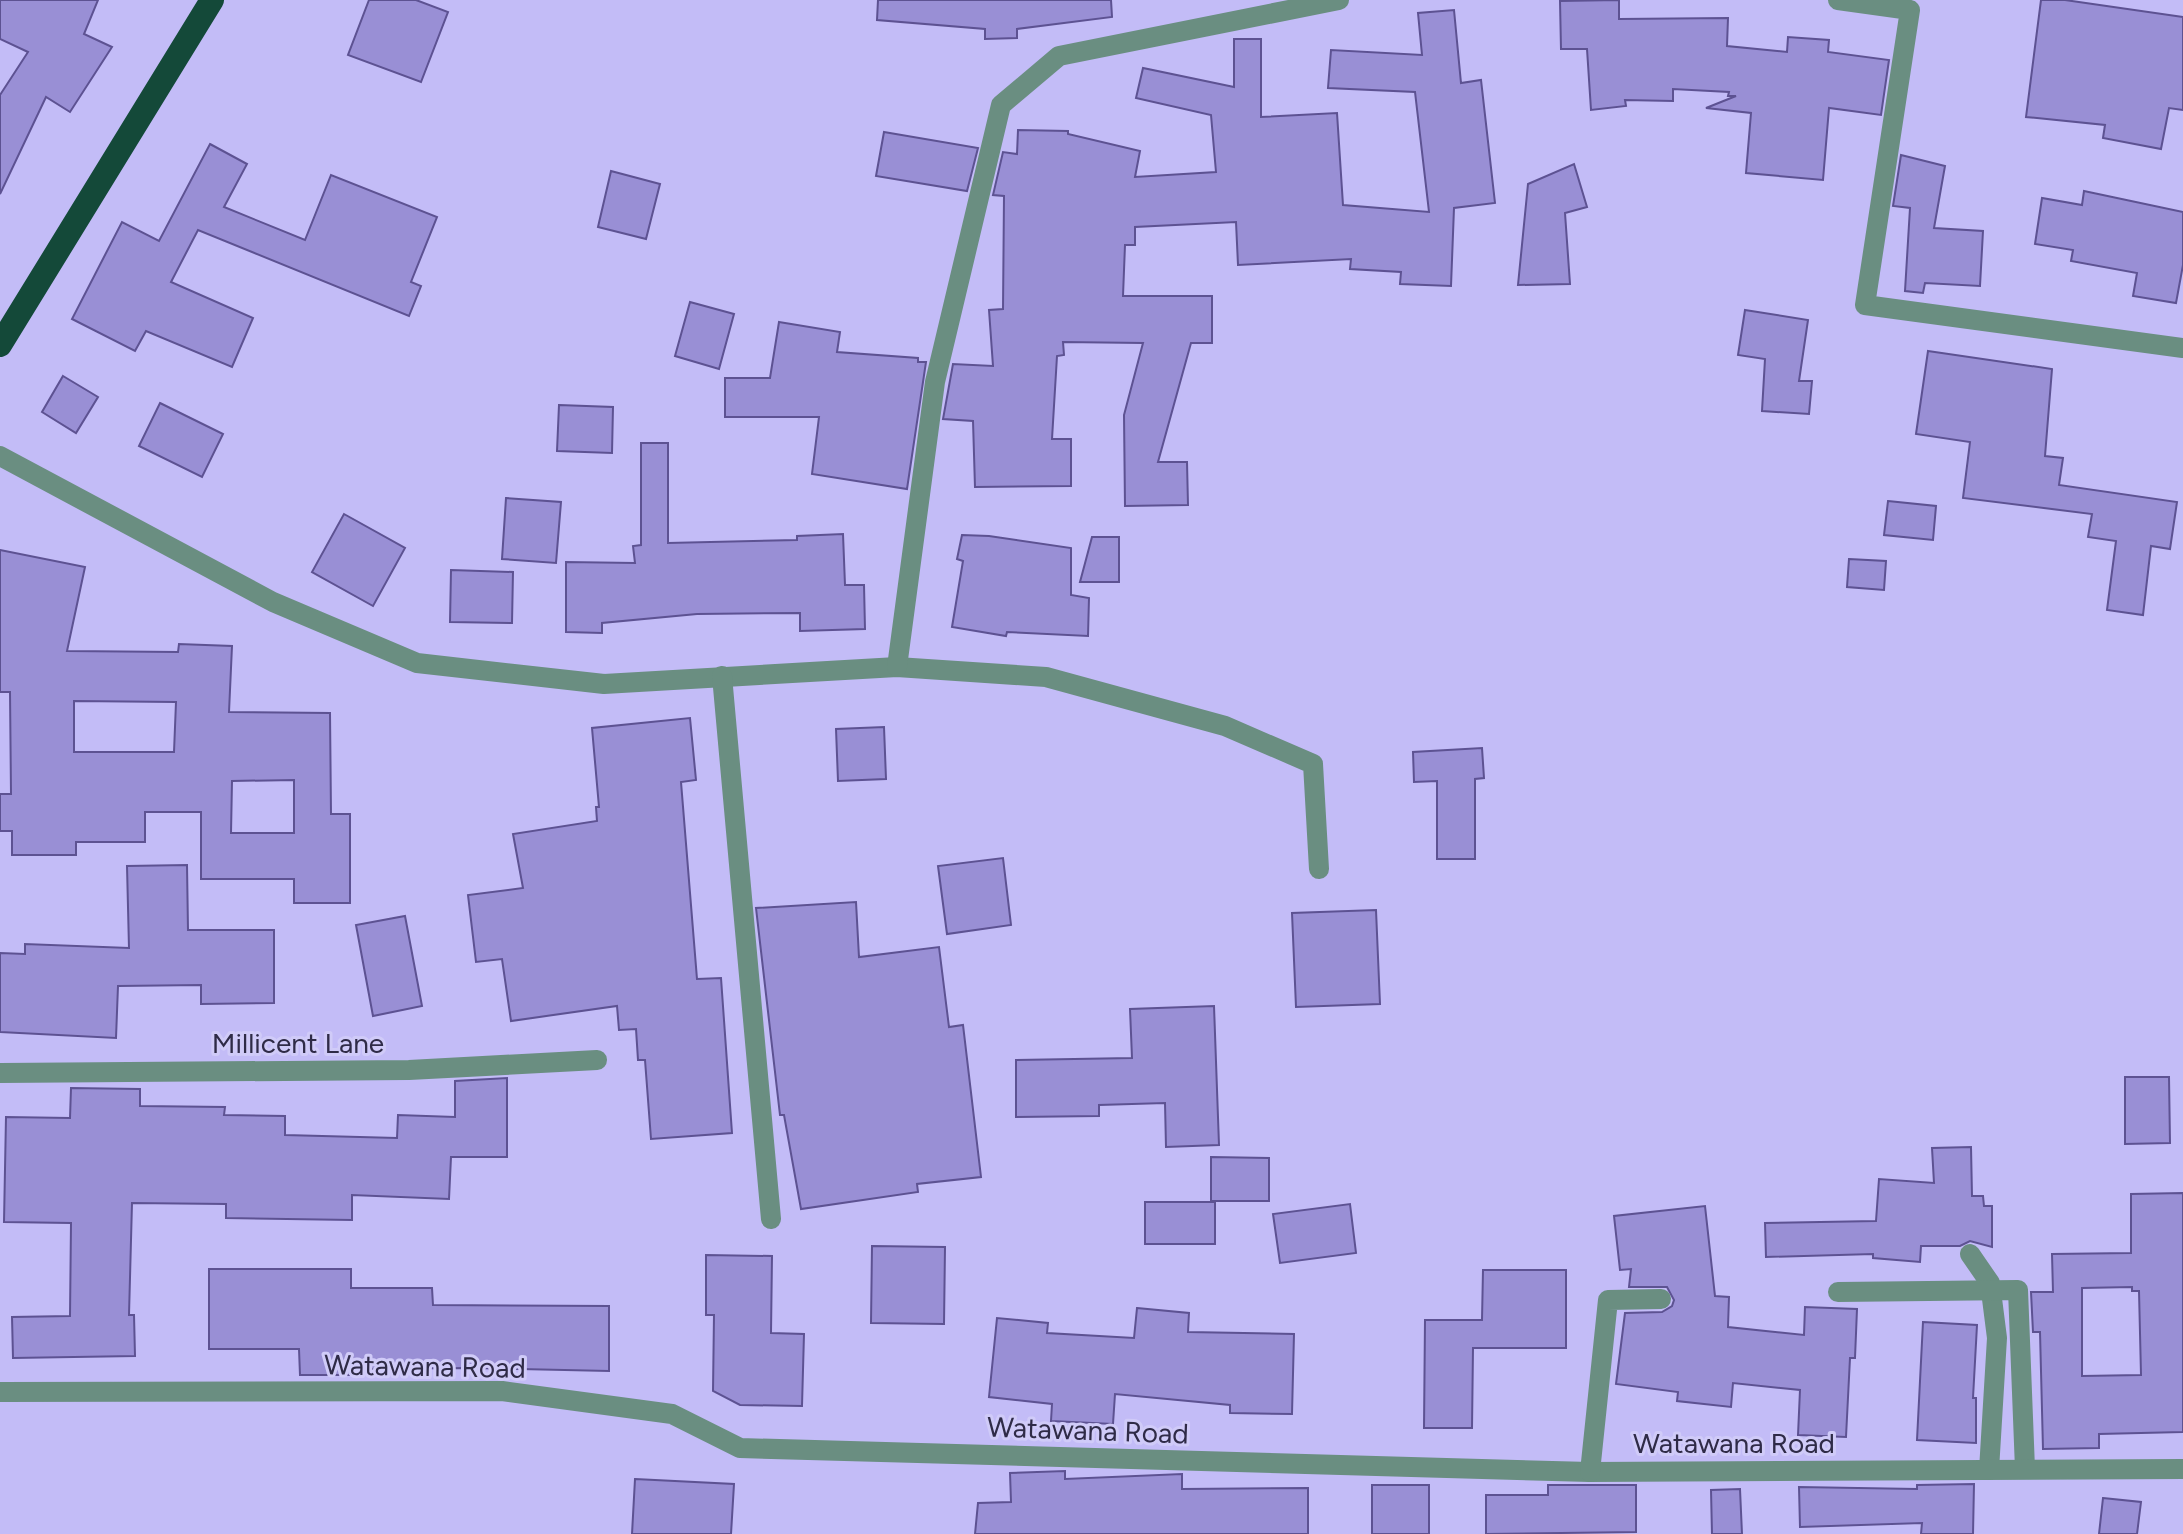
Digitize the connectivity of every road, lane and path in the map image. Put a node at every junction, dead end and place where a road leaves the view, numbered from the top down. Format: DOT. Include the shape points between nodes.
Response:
graph roads {
  1 [pos="212,0"];
  2 [pos="1339,0"];
  3 [pos="1838,0"];
  4 [pos="1911,5"];
  5 [pos="0,345"];
  6 [pos="2183,348"];
  7 [pos="0,456"];
  8 [pos="897,667"];
  9 [pos="722,676"];
  10 [pos="1319,869"];
  11 [pos="597,1060"];
  12 [pos="0,1073"];
  13 [pos="771,1219"];
  14 [pos="1970,1254"];
  15 [pos="1991,1290"];
  16 [pos="1838,1292"];
  17 [pos="1661,1299"];
  18 [pos="0,1392"];
  19 [pos="2025,1469"];
  20 [pos="2183,1469"];
  21 [pos="1989,1470"];
  22 [pos="1590,1472"];
  1 -- 5 [label="highway"];
  2 -- 8 [label="street" via="1059,56 1001,105 935,382"];
  3 -- 4 [label="street"];
  4 -- 6 [label="street" via="1865,305"];
  7 -- 9 [label="street" via="273,602 417,663 604,684"];
  8 -- 9 [label="street"];
  8 -- 10 [label="street" via="1046,677 1225,726 1313,764"];
  9 -- 13 [label="street"];
  11 -- 12 [label="street, Millicent Lane" via="409,1070"];
  14 -- 15 [label="street"];
  15 -- 16 [label="street"];
  15 -- 19 [label="street" via="2018,1290"];
  15 -- 21 [label="street" via="1997,1338"];
  17 -- 22 [label="street" via="1608,1300"];
  18 -- 22 [label="street, Watawana Road" via="502,1391 672,1414 740,1448"];
  19 -- 20 [label="street, Watawana Road"];
  19 -- 21 [label="street, Watawana Road"];
  21 -- 22 [label="street, Watawana Road"];
}
